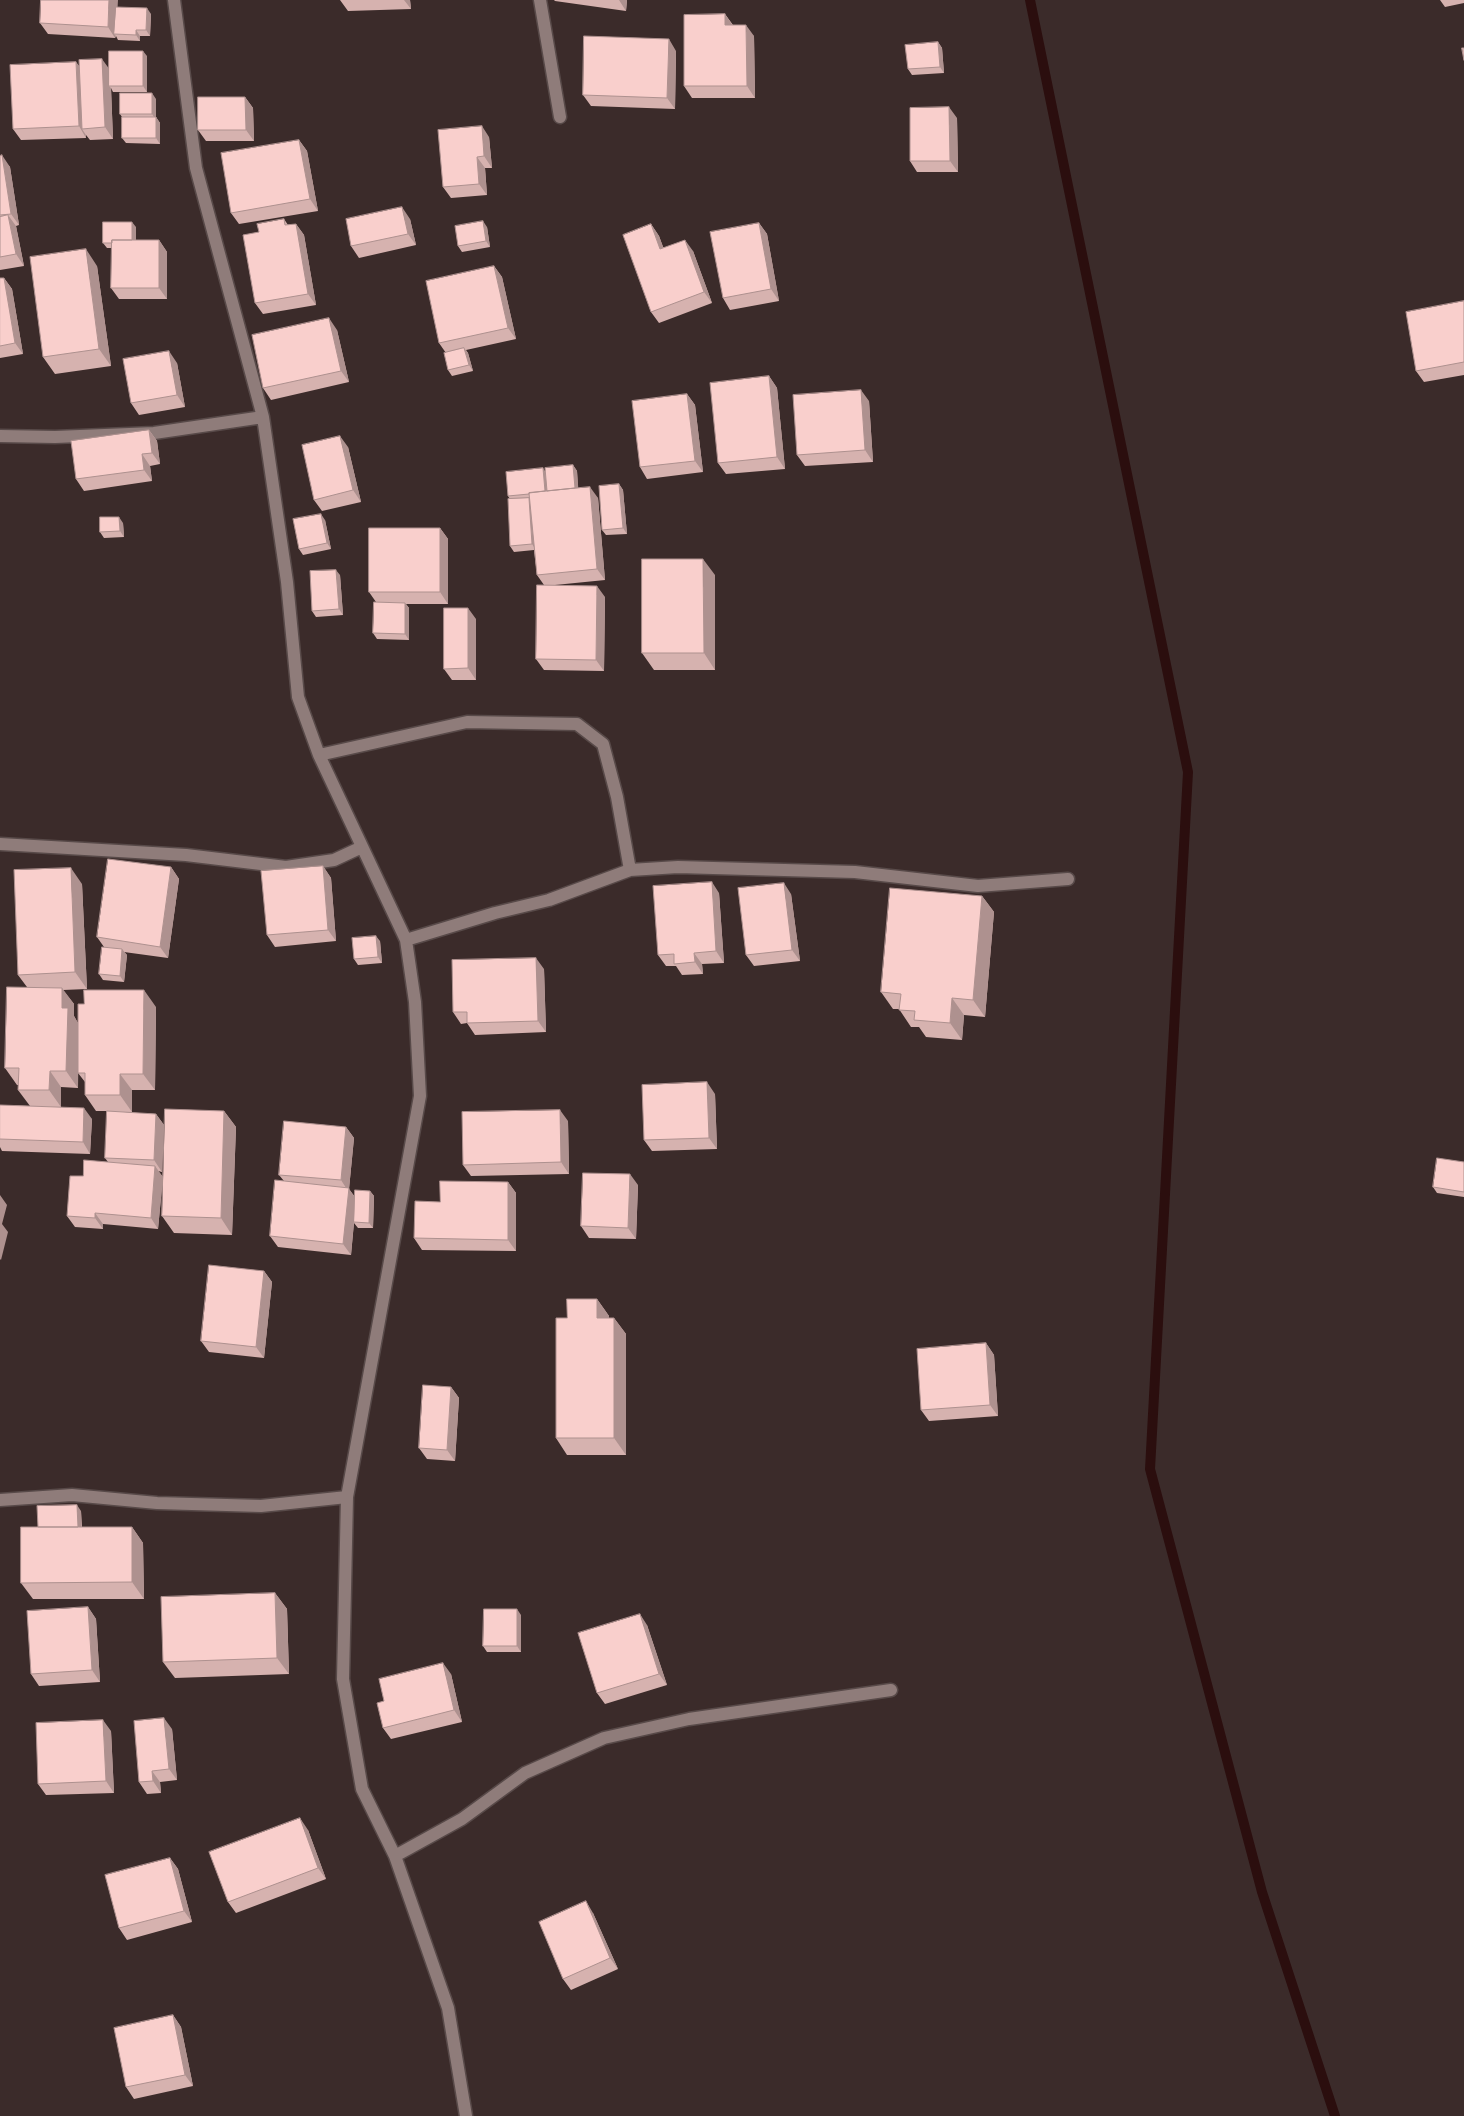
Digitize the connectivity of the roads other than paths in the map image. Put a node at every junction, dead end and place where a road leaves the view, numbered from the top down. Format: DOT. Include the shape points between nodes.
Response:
graph roads {
  1 [pos="174,0"];
  2 [pos="540,0"];
  3 [pos="560,117"];
  4 [pos="263,417"];
  5 [pos="0,436"];
  6 [pos="319,755"];
  7 [pos="0,844"];
  8 [pos="362,847"];
  9 [pos="630,870"];
  10 [pos="1068,879"];
  11 [pos="406,940"];
  12 [pos="347,1497"];
  13 [pos="0,1500"];
  14 [pos="891,1690"];
  15 [pos="395,1856"];
  16 [pos="466,2116"];
  1 -- 4 [label="street" via="196,168"];
  2 -- 3 [label="street"];
  4 -- 5 [label="street" via="154,433"];
  4 -- 6 [label="street" via="287,582 298,697"];
  6 -- 8 [label="street"];
  6 -- 9 [label="street" via="467,722 577,724 603,744 617,797"];
  7 -- 8 [label="street" via="186,856 286,867 334,860"];
  8 -- 11 [label="street"];
  9 -- 10 [label="street" via="678,867 855,872 978,886"];
  9 -- 11 [label="street" via="549,900"];
  11 -- 12 [label="street" via="415,1002 420,1096"];
  12 -- 13 [label="street" via="261,1506 157,1503 72,1495"];
  12 -- 15 [label="street" via="342,1679 362,1789"];
  14 -- 15 [label="street" via="689,1720 604,1738 525,1773 462,1819"];
  15 -- 16 [label="street" via="448,2008"];
}
